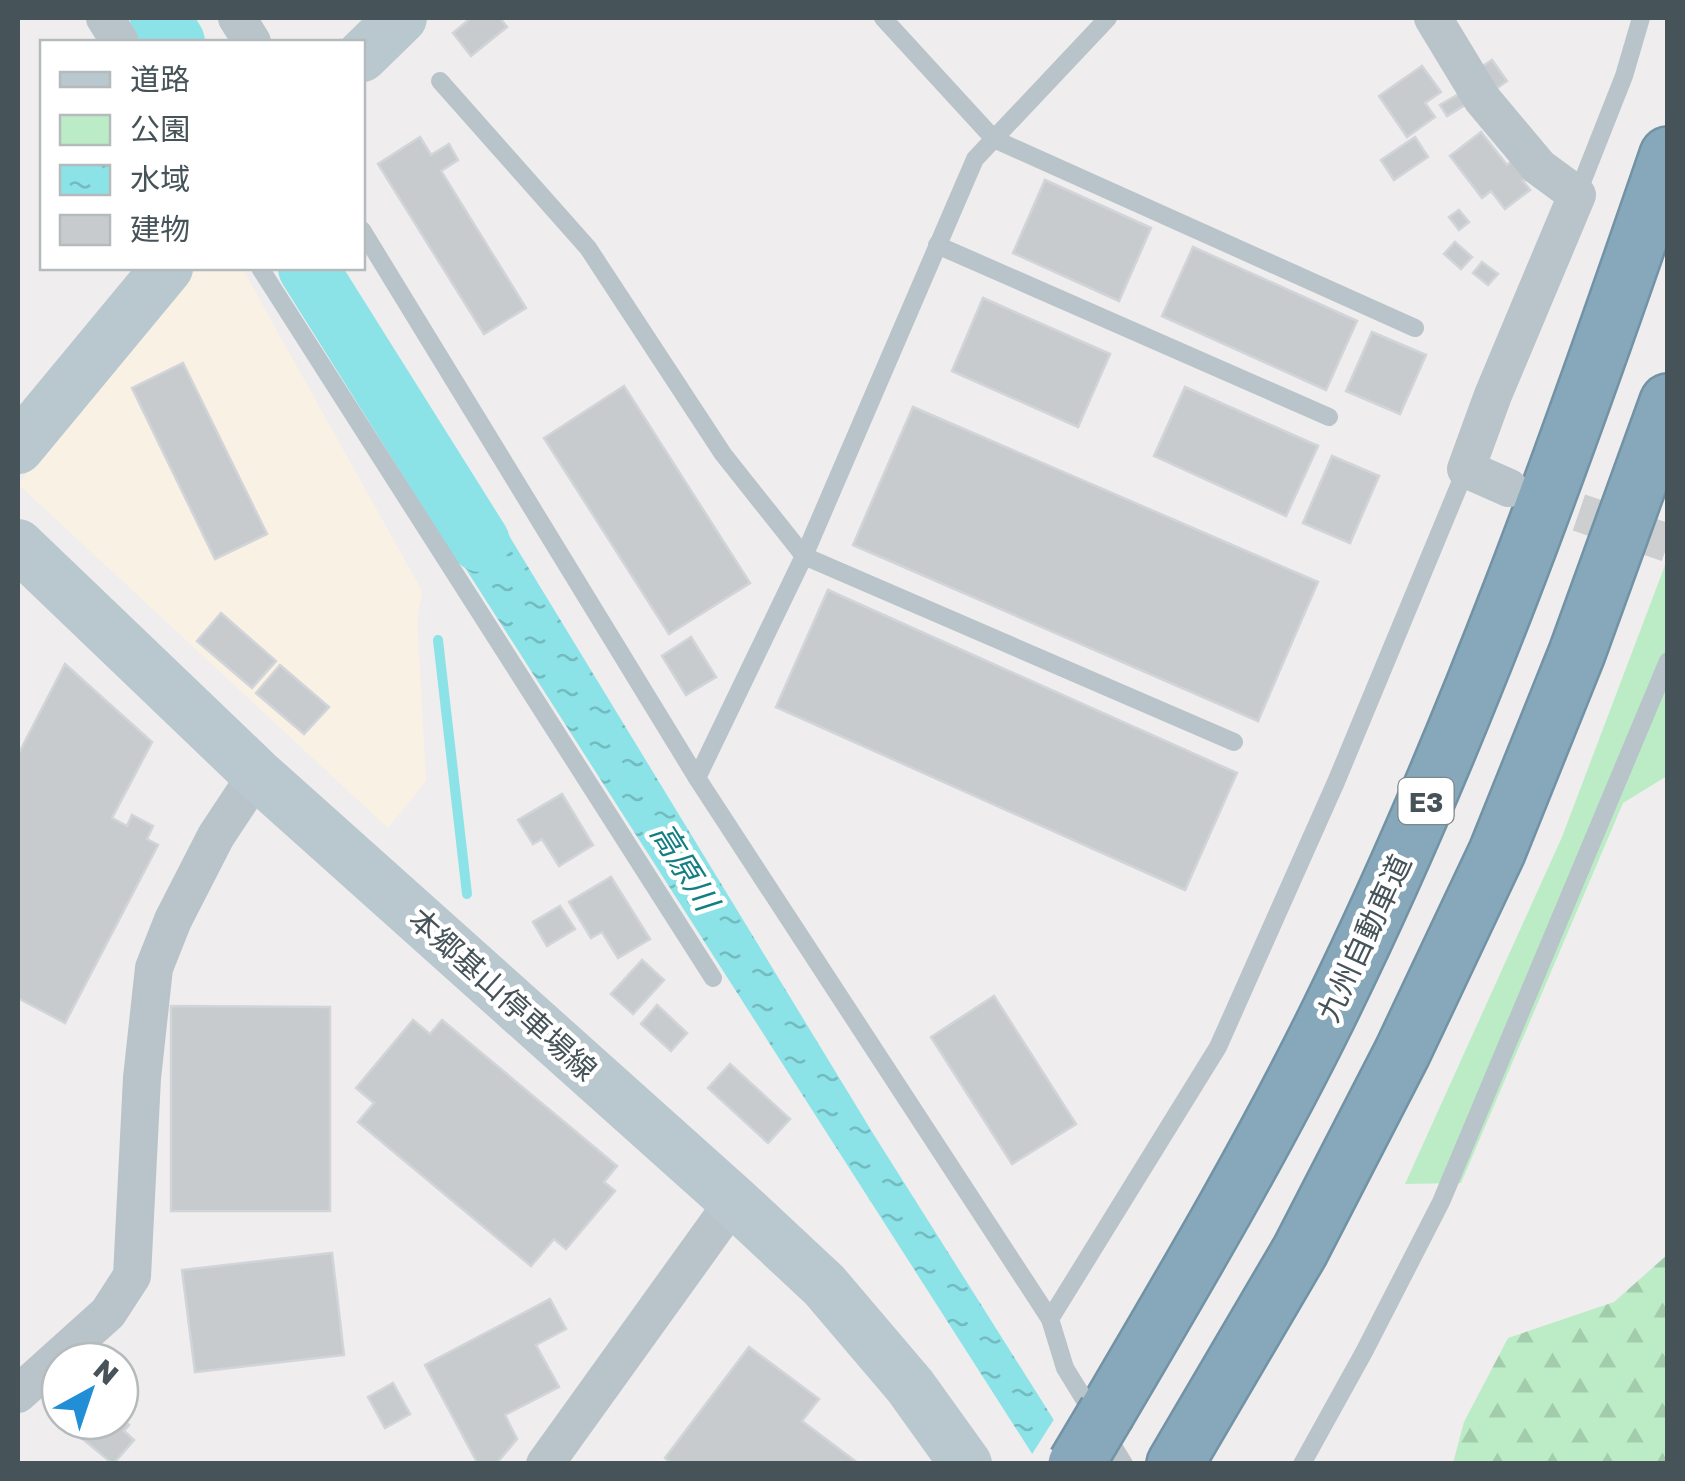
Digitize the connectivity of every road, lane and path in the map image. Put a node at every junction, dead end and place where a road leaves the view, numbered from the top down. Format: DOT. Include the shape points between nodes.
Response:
graph roads {
  1 [pos="105,18"];
  2 [pos="237,18"];
  3 [pos="401,18"];
  4 [pos="883,18"];
  5 [pos="1108,18"];
  6 [pos="1434,18"];
  7 [pos="1641,18"];
  8 [pos="119,40"];
  9 [pos="251,40"];
  10 [pos="365,53"];
  11 [pos="440,81"];
  12 [pos="994,139"];
  13 [pos="1668,155"];
  14 [pos="1577,195"];
  15 [pos="365,235"];
  16 [pos="937,245"];
  17 [pos="166,270"];
  18 [pos="261,270"];
  19 [pos="1414,328"];
  20 [pos="1668,402"];
  21 [pos="1329,417"];
  22 [pos="18,448"];
  23 [pos="1466,470"];
  24 [pos="1508,488"];
  25 [pos="18,545"];
  26 [pos="804,556"];
  27 [pos="1668,661"];
  28 [pos="1234,742"];
  29 [pos="257,774"];
  30 [pos="697,778"];
  31 [pos="712,978"];
  32 [pos="734,1201"];
  33 [pos="1050,1319"];
  34 [pos="18,1394"];
  35 [pos="545,1464"];
  36 [pos="966,1464"];
  37 [pos="1076,1464"];
  38 [pos="1124,1464"];
  39 [pos="1175,1464"];
  40 [pos="1302,1464"];
  1 -- 8 [label="street"];
  2 -- 9 [label="street"];
  3 -- 10 [label="main road"];
  4 -- 12 [label="lane"];
  5 -- 12 [label="lane"];
  6 -- 14 [label="street" via="1482,99 1539,167"];
  7 -- 14 [label="lane"];
  11 -- 26 [label="lane" via="588,248 723,454"];
  12 -- 16 [label="lane" via="975,158"];
  12 -- 19 [label="lane"];
  13 -- 37 [label="highway, 九州自動車道 / E3, bridge" via="1501,622 1418,822 1226,1210"];
  14 -- 23 [label="street"];
  15 -- 30 [label="lane"];
  16 -- 21 [label="lane"];
  16 -- 26 [label="lane"];
  17 -- 22 [label="main road"];
  18 -- 31 [label="lane"];
  20 -- 39 [label="highway" via="1578,653 1481,885 1308,1234"];
  23 -- 24 [label="street"];
  23 -- 33 [label="lane" via="1218,1047"];
  25 -- 29 [label="main road, 本郷基山停車場線"];
  26 -- 28 [label="lane"];
  26 -- 30 [label="lane"];
  27 -- 40 [label="lane" via="1441,1202"];
  29 -- 32 [label="main road, 本郷基山停車場線"];
  29 -- 34 [label="street" via="216,836 154,968 132,1276 108,1313"];
  30 -- 33 [label="lane"];
  32 -- 35 [label="street"];
  32 -- 36 [label="main road, 本郷基山停車場線" via="824,1285"];
  33 -- 38 [label="lane" via="1065,1368"];
}
